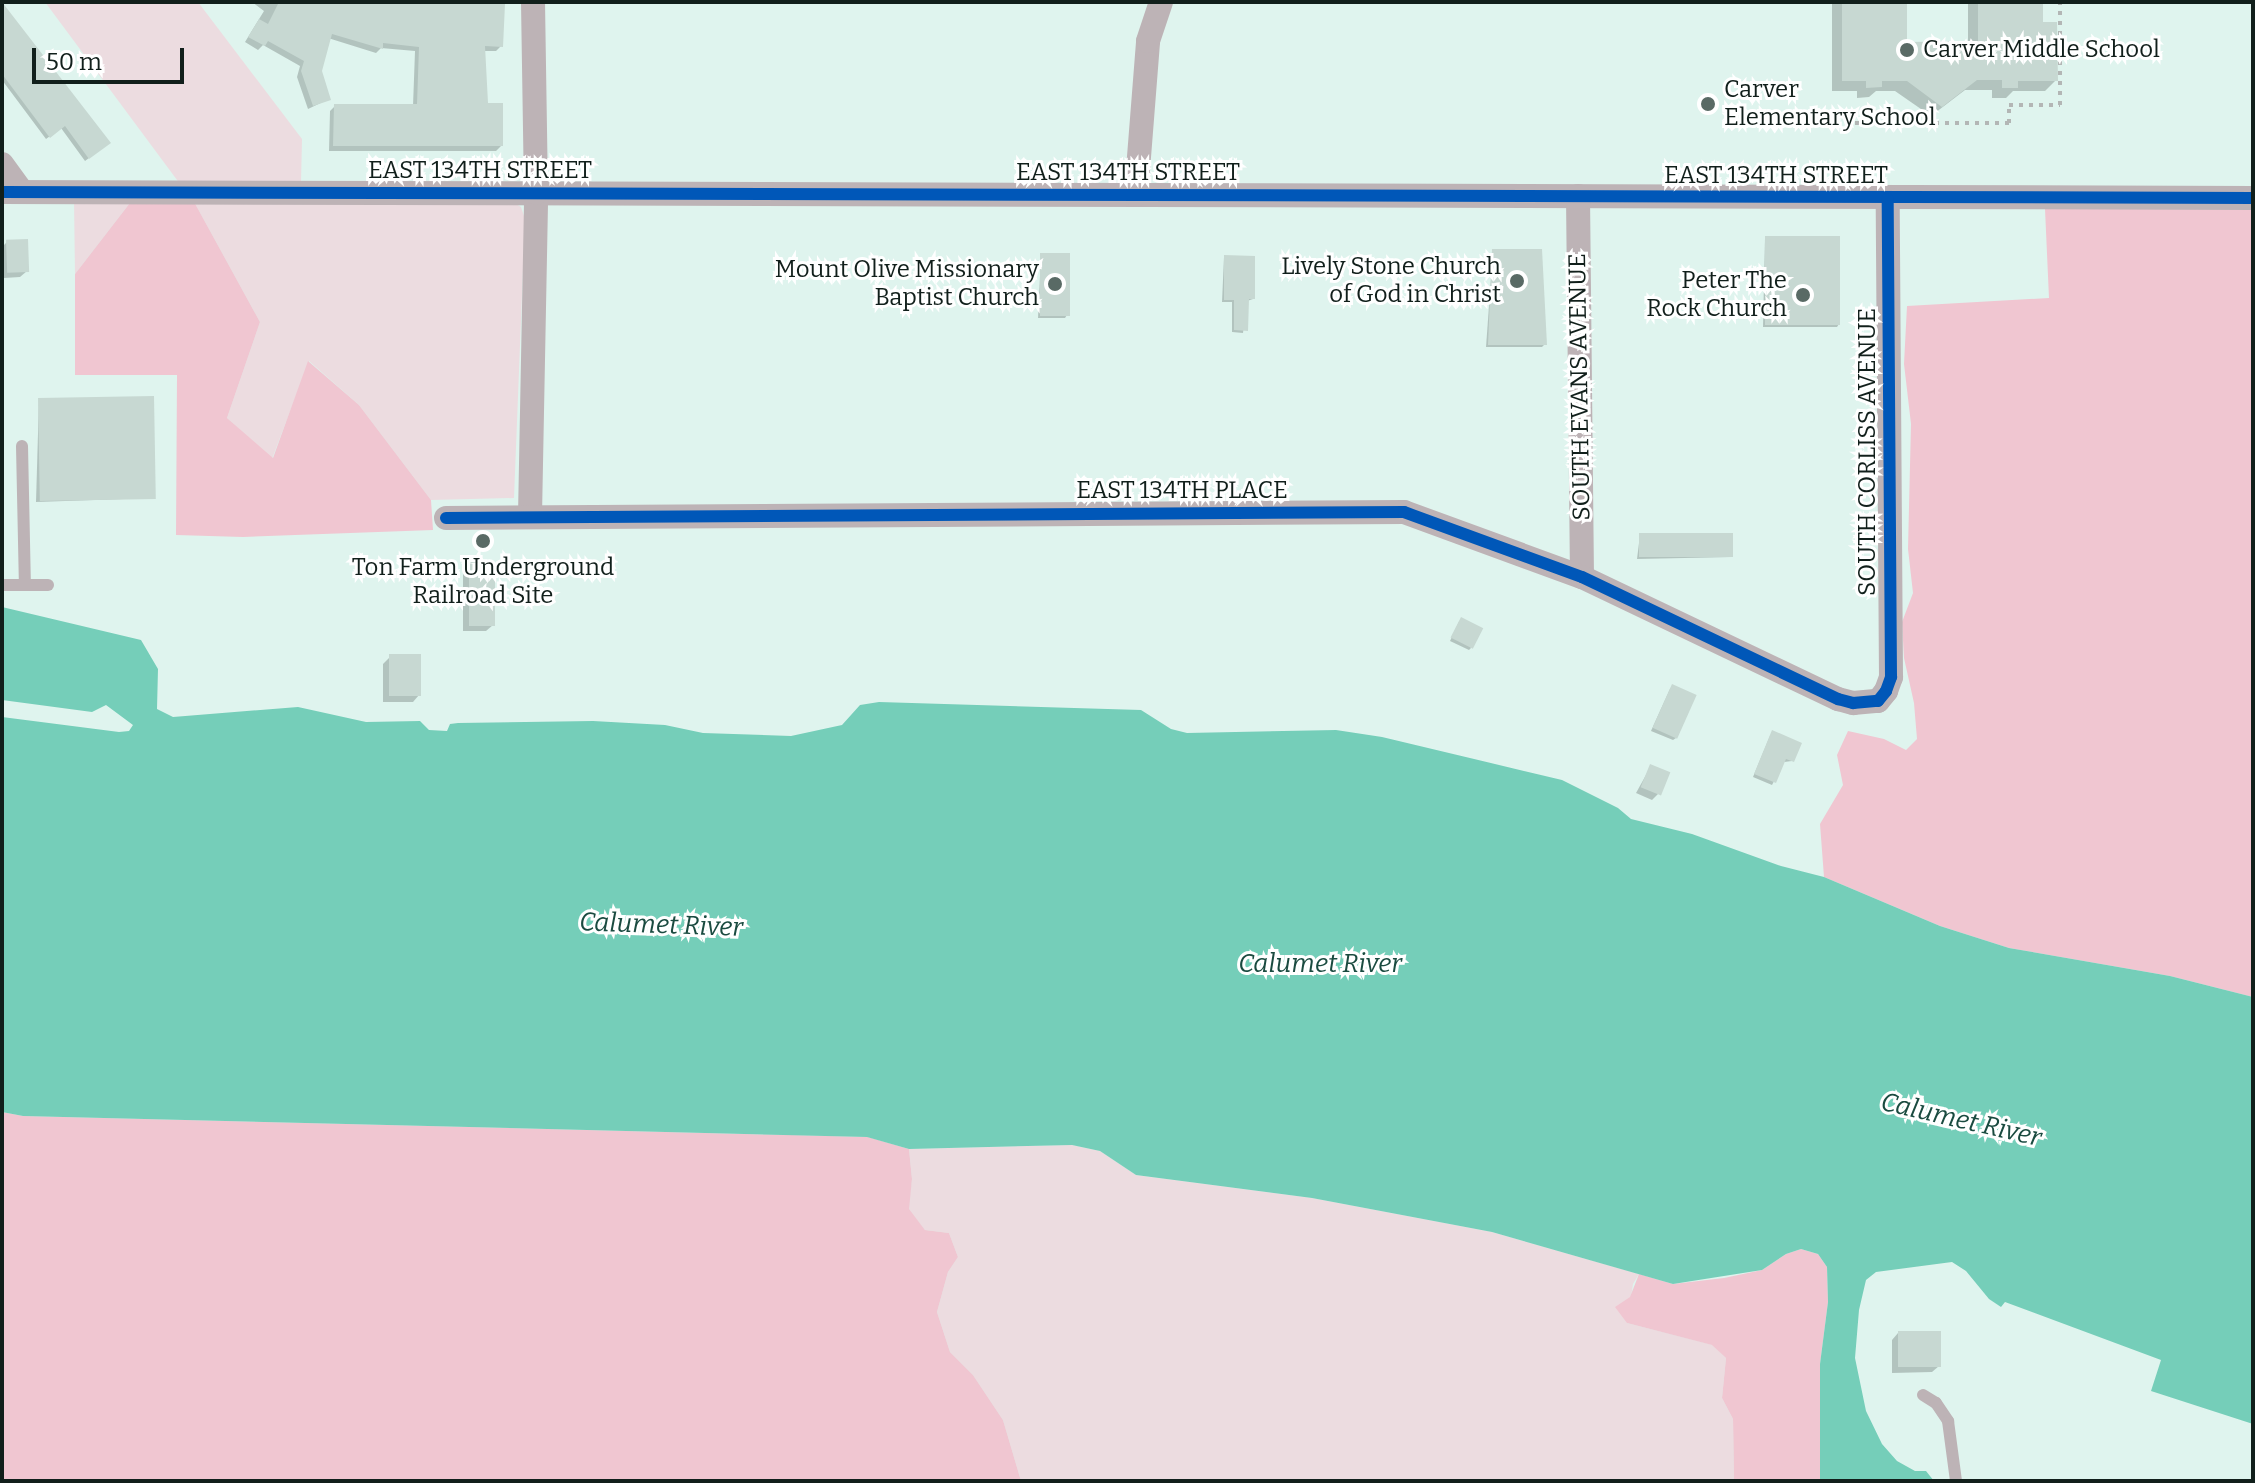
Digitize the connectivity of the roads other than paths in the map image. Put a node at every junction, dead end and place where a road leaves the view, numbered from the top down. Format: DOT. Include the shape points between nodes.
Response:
graph roads {
  1 [pos="533,2"];
  2 [pos="1159,3"];
  3 [pos="2,164"];
  4 [pos="12,192"];
  5 [pos="536,193"];
  6 [pos="1136,195"];
  7 [pos="1578,196"];
  8 [pos="2253,198"];
  9 [pos="1888,199"];
  10 [pos="22,446"];
  11 [pos="530,516"];
  12 [pos="446,518"];
  13 [pos="1582,577"];
  14 [pos="2,585"];
  15 [pos="25,585"];
  16 [pos="48,585"];
  17 [pos="1878,701"];
  18 [pos="1923,1395"];
  19 [pos="1956,1481"];
  1 -- 5 [label="street"];
  2 -- 6 [label="street" via="1148,41"];
  3 -- 4 [label="street"];
  4 -- 5 [label="street, EAST 134TH STREET"];
  5 -- 6 [label="street, EAST 134TH STREET"];
  5 -- 11 [label="street"];
  6 -- 7 [label="street, EAST 134TH STREET"];
  7 -- 9 [label="street, EAST 134TH STREET"];
  7 -- 13 [label="street, SOUTH EVANS AVENUE"];
  8 -- 9 [label="street, EAST 134TH STREET"];
  9 -- 17 [label="street, SOUTH CORLISS AVENUE" via="1891,677"];
  10 -- 15 [label="lane"];
  11 -- 12 [label="street, EAST 134TH PLACE"];
  11 -- 13 [label="street, EAST 134TH PLACE" via="1404,512"];
  13 -- 17 [label="street, EAST 134TH PLACE" via="1838,699"];
  14 -- 15 [label="lane"];
  15 -- 16 [label="lane"];
  18 -- 19 [label="lane" via="1948,1421"];
}
